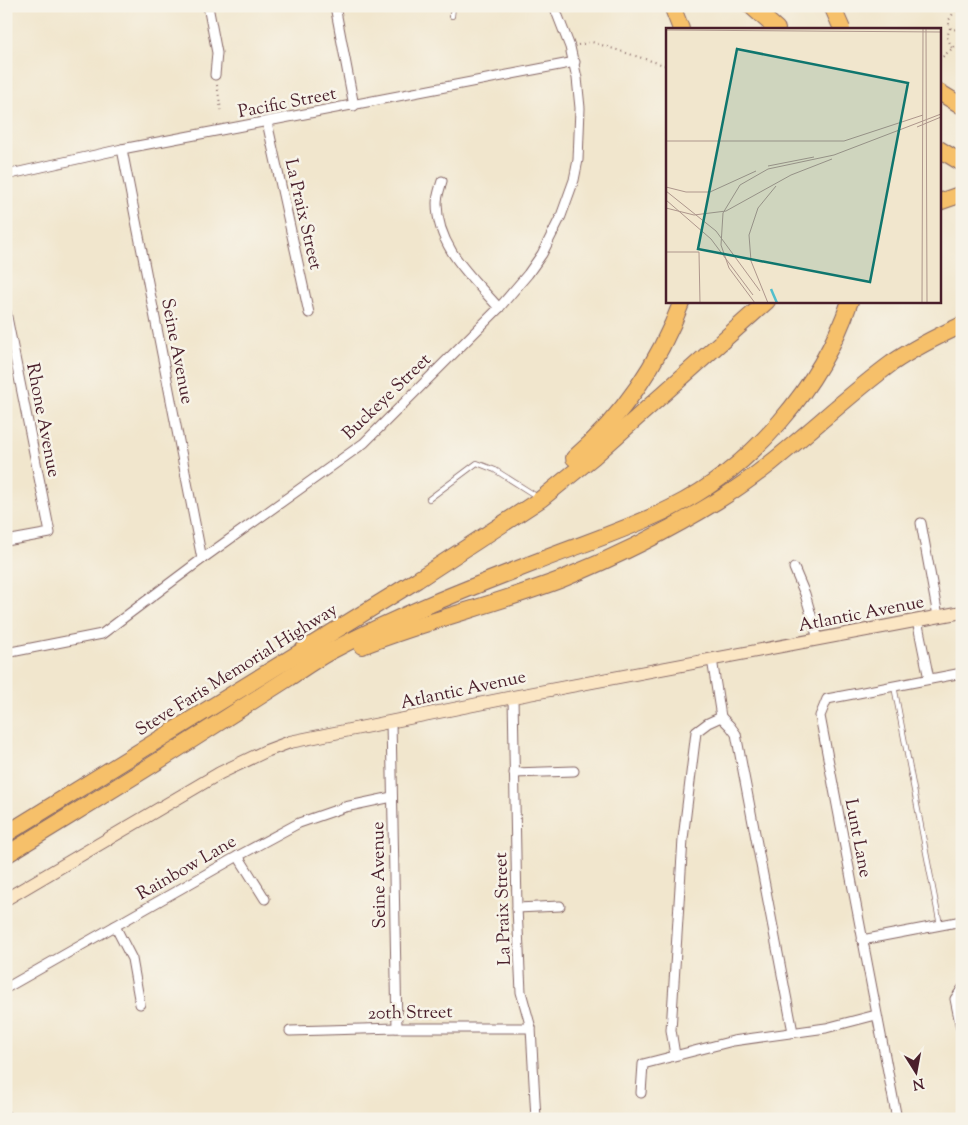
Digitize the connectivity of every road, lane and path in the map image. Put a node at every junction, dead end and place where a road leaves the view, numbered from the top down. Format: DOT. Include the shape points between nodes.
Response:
graph roads {
  1 [pos="208,6"];
  2 [pos="335,6"];
  3 [pos="453,6"];
  4 [pos="554,6"];
  5 [pos="672,6"];
  6 [pos="751,6"];
  7 [pos="824,6"];
  8 [pos="832,6"];
  9 [pos="958,6"];
  10 [pos="452,16"];
  11 [pos="681,28"];
  12 [pos="777,28"];
  13 [pos="842,28"];
  14 [pos="851,28"];
  15 [pos="950,28"];
  16 [pos="962,28"];
  17 [pos="962,42"];
  18 [pos="584,44"];
  19 [pos="952,48"];
  20 [pos="940,59"];
  21 [pos="575,62"];
  22 [pos="666,66"];
  23 [pos="215,75"];
  24 [pos="940,93"];
  25 [pos="354,106"];
  26 [pos="962,106"];
  27 [pos="221,110"];
  28 [pos="267,122"];
  29 [pos="122,149"];
  30 [pos="940,150"];
  31 [pos="962,163"];
  32 [pos="6,175"];
  33 [pos="442,181"];
  34 [pos="960,195"];
  35 [pos="940,202"];
  36 [pos="682,302"];
  37 [pos="766,302"];
  38 [pos="850,302"];
  39 [pos="499,308"];
  40 [pos="6,312"];
  41 [pos="310,313"];
  42 [pos="962,325"];
  43 [pos="536,498"];
  44 [pos="429,499"];
  45 [pos="921,522"];
  46 [pos="6,541"];
  47 [pos="202,559"];
  48 [pos="794,568"];
  49 [pos="962,612"];
  50 [pos="938,616"];
  51 [pos="918,620"];
  52 [pos="818,639"];
  53 [pos="6,653"];
  54 [pos="712,659"];
  55 [pos="962,673"];
  56 [pos="929,679"];
  57 [pos="894,686"];
  58 [pos="513,697"];
  59 [pos="721,718"];
  60 [pos="391,722"];
  61 [pos="162,759"];
  62 [pos="574,771"];
  63 [pos="514,773"];
  64 [pos="392,798"];
  65 [pos="6,834"];
  66 [pos="6,855"];
  67 [pos="238,856"];
  68 [pos="6,899"];
  69 [pos="265,899"];
  70 [pos="560,906"];
  71 [pos="517,908"];
  72 [pos="962,921"];
  73 [pos="940,925"];
  74 [pos="115,926"];
  75 [pos="862,940"];
  76 [pos="6,988"];
  77 [pos="962,989"];
  78 [pos="140,1004"];
  79 [pos="876,1015"];
  80 [pos="397,1028"];
  81 [pos="531,1028"];
  82 [pos="290,1031"];
  83 [pos="793,1032"];
  84 [pos="962,1033"];
  85 [pos="675,1055"];
  86 [pos="641,1093"];
  87 [pos="536,1119"];
  88 [pos="897,1119"];
  1 -- 23 [label="street" via="216,52"];
  2 -- 25 [label="street"];
  3 -- 10 [label="lane"];
  4 -- 21 [label="street, Buckeye Street"];
  5 -- 11 [label="highway"];
  6 -- 12 [label="highway"];
  7 -- 14 [label="highway"];
  8 -- 13 [label="highway, bridge"];
  9 -- 15 [label="path" via="948,22"];
  15 -- 16 [label="path"];
  15 -- 19 [label="path" via="947,37"];
  17 -- 19 [label="path"];
  18 -- 22 [label="path" via="592,42"];
  19 -- 20 [label="path"];
  21 -- 25 [label="street, Pacific Street"];
  21 -- 39 [label="street, Buckeye Street" via="580,108 579,143 568,200 542,254"];
  23 -- 27 [label="path"];
  24 -- 26 [label="highway"];
  25 -- 28 [label="street, Pacific Street"];
  28 -- 29 [label="street, Pacific Street"];
  28 -- 41 [label="street, La Praix Street"];
  29 -- 32 [label="street, Pacific Street"];
  29 -- 47 [label="street, Seine Avenue"];
  30 -- 31 [label="highway"];
  33 -- 39 [label="street" via="437,202 443,236 457,260"];
  34 -- 35 [label="highway"];
  36 -- 43 [label="highway" via="660,350 628,401"];
  37 -- 43 [label="highway" via="592,457"];
  38 -- 61 [label="highway" via="823,360 783,419 747,456 707,486 672,508 627,528 456,594 354,639"];
  39 -- 47 [label="street, Buckeye Street" via="364,443"];
  40 -- 46 [label="street, Rhone Avenue" via="50,533"];
  42 -- 61 [label="highway" via="893,363 781,456 719,500 660,534 562,579 384,637 330,660"];
  43 -- 44 [label="lane" via="495,470 477,463"];
  43 -- 65 [label="highway, Steve Faris Memorial Highway" via="486,535 347,624"];
  45 -- 50 [label="street"];
  47 -- 53 [label="street, Buckeye Street" via="102,634"];
  48 -- 52 [label="street"];
  49 -- 50 [label="street, Atlantic Avenue"];
  50 -- 51 [label="street, Atlantic Avenue"];
  51 -- 52 [label="street, Atlantic Avenue"];
  51 -- 56 [label="street"];
  52 -- 54 [label="street, Atlantic Avenue"];
  54 -- 58 [label="street, Atlantic Avenue"];
  54 -- 59 [label="street"];
  55 -- 56 [label="street, Lunt Lane"];
  56 -- 57 [label="street, Lunt Lane"];
  57 -- 73 [label="lane"];
  57 -- 75 [label="street, Lunt Lane" via="827,700 820,716"];
  58 -- 60 [label="street, Atlantic Avenue"];
  58 -- 63 [label="street, La Praix Street"];
  59 -- 83 [label="street" via="736,734"];
  59 -- 85 [label="street" via="696,732 683,839 671,1030"];
  60 -- 64 [label="street, Seine Avenue"];
  60 -- 68 [label="street, Atlantic Avenue" via="290,742 243,761"];
  61 -- 66 [label="highway, Steve Faris Memorial Highway"];
  62 -- 63 [label="street"];
  63 -- 71 [label="street, La Praix Street"];
  64 -- 67 [label="street, Rainbow Lane" via="344,806 299,823"];
  64 -- 80 [label="street, Seine Avenue"];
  67 -- 69 [label="street"];
  67 -- 74 [label="street, Rainbow Lane"];
  70 -- 71 [label="street"];
  71 -- 81 [label="street, La Praix Street" via="521,992"];
  72 -- 73 [label="street"];
  73 -- 75 [label="street"];
  74 -- 76 [label="street, Rainbow Lane"];
  74 -- 78 [label="street" via="132,959"];
  75 -- 79 [label="street, Lunt Lane"];
  77 -- 84 [label="street" via="955,999"];
  79 -- 83 [label="street" via="826,1028"];
  79 -- 88 [label="street, Lunt Lane"];
  80 -- 81 [label="street, 20th Street"];
  80 -- 82 [label="street, 20th Street"];
  81 -- 87 [label="street, La Praix Street"];
  83 -- 85 [label="street" via="733,1041"];
  85 -- 86 [label="street" via="643,1064"];
}
